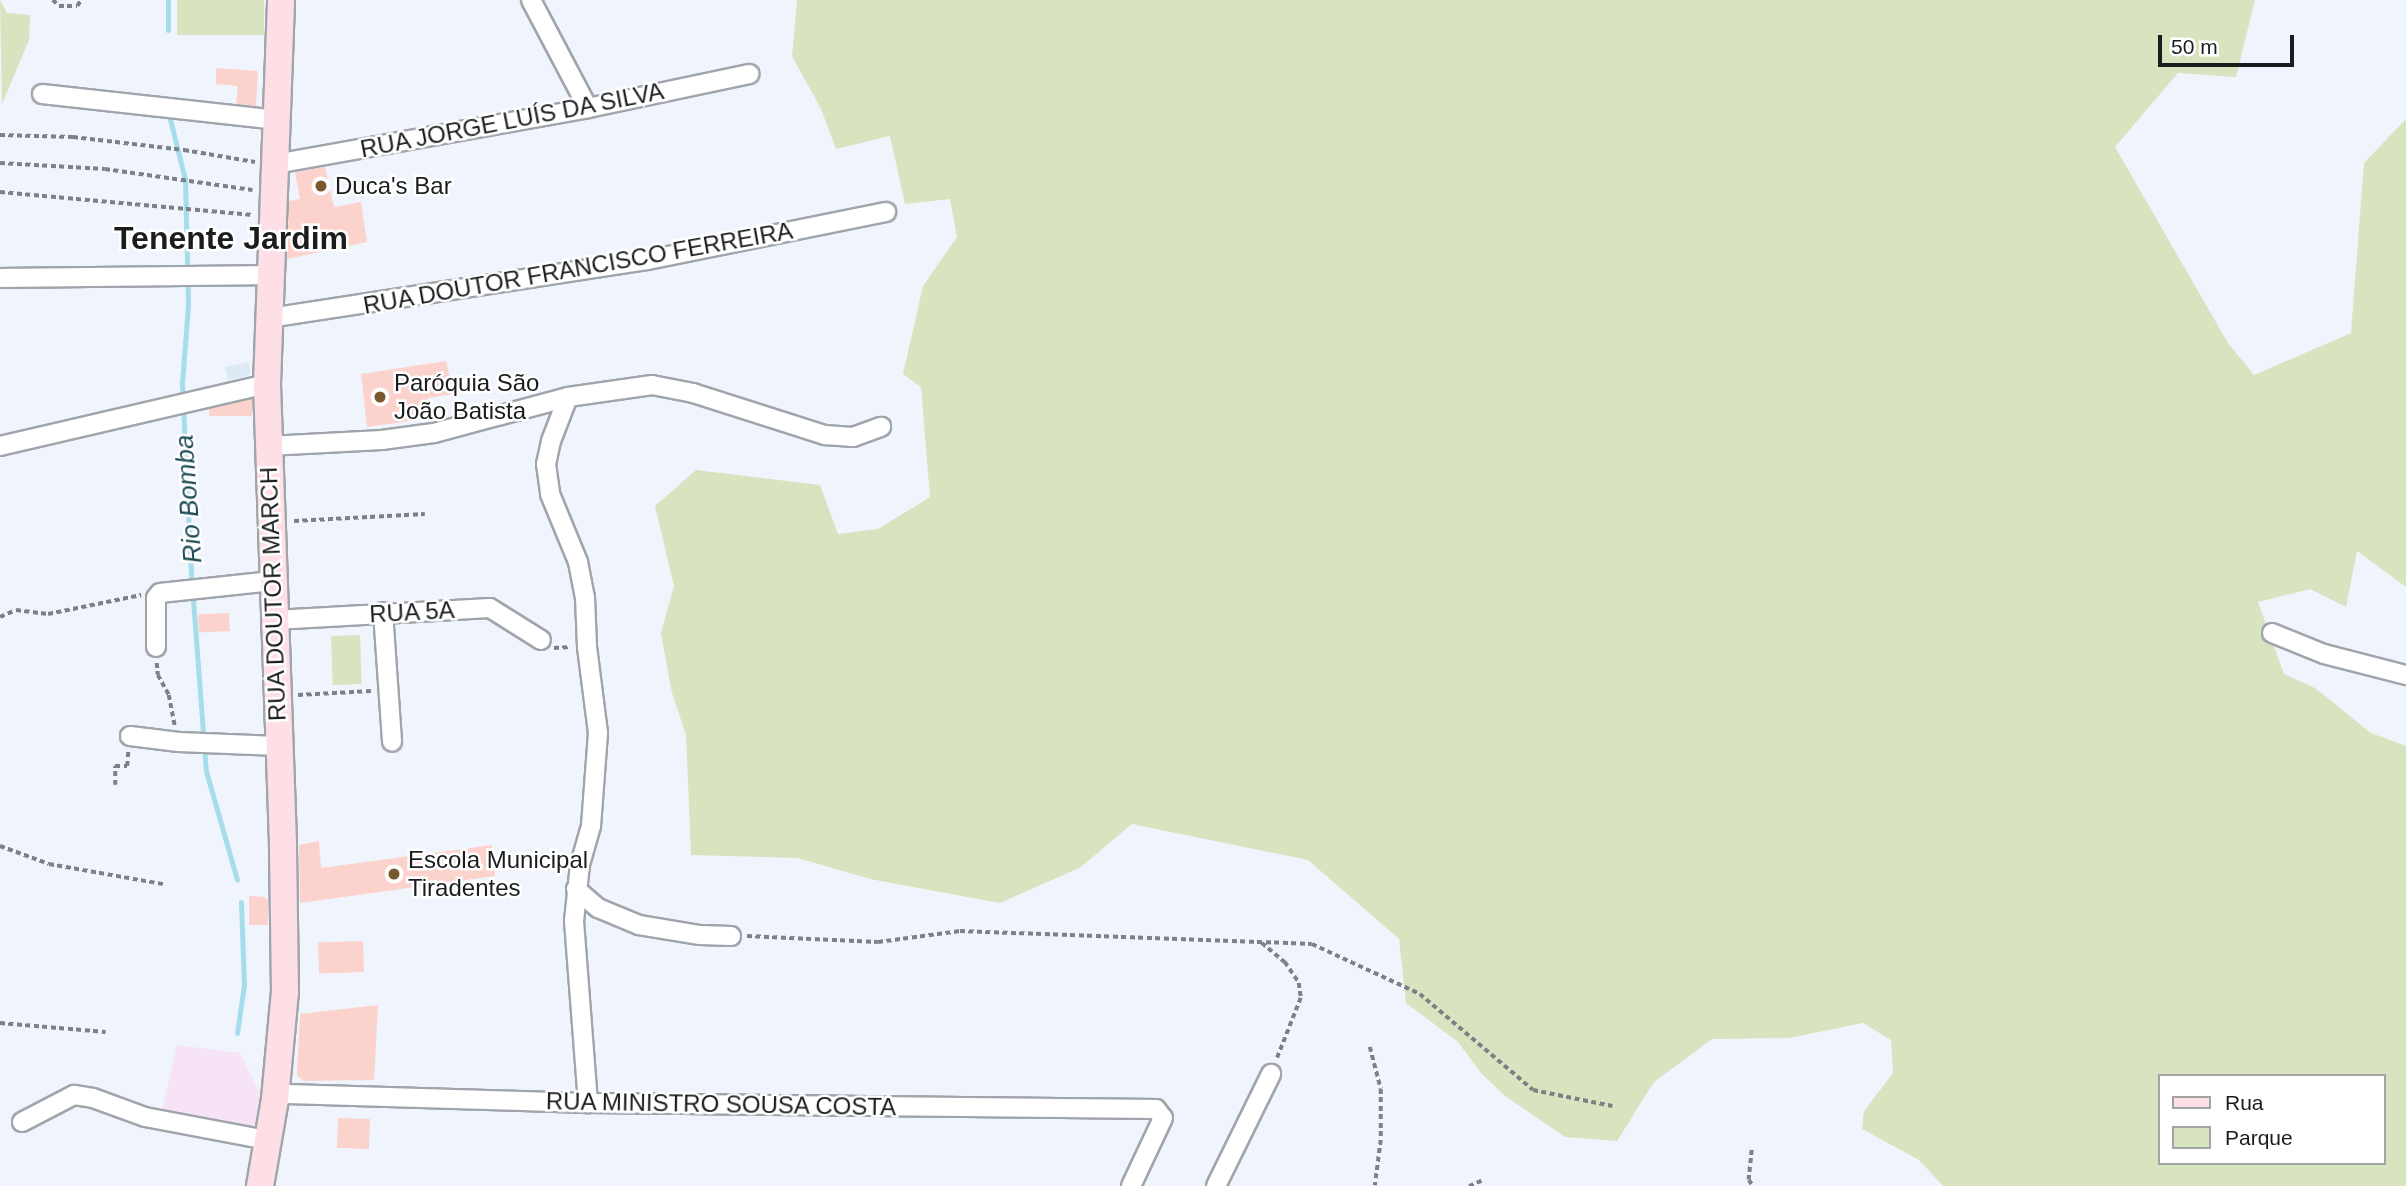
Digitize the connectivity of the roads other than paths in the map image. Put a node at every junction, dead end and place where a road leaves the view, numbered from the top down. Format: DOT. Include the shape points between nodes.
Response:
graph roads {
  1 [pos="282,0"];
  2 [pos="531,0"];
  3 [pos="750,74"];
  4 [pos="42,94"];
  5 [pos="588,108"];
  6 [pos="276,120"];
  7 [pos="275,164"];
  8 [pos="886,212"];
  9 [pos="270,275"];
  10 [pos="0,278"];
  11 [pos="269,318"];
  12 [pos="267,384"];
  13 [pos="569,397"];
  14 [pos="881,427"];
  15 [pos="0,446"];
  16 [pos="268,446"];
  17 [pos="272,581"];
  18 [pos="383,612"];
  19 [pos="274,620"];
  20 [pos="2272,633"];
  21 [pos="541,639"];
  22 [pos="156,647"];
  23 [pos="2406,675"];
  24 [pos="130,736"];
  25 [pos="393,742"];
  26 [pos="278,747"];
  27 [pos="576,890"];
  28 [pos="731,936"];
  29 [pos="1271,1074"];
  30 [pos="275,1099"];
  31 [pos="588,1103"];
  32 [pos="22,1122"];
  33 [pos="267,1140"];
  34 [pos="260,1186"];
  35 [pos="1130,1186"];
  36 [pos="1216,1186"];
  1 -- 6 [label="main road, RUA DOUTOR MARCH"];
  2 -- 5 [label="street"];
  3 -- 5 [label="street, RUA JORGE LUÍS DA SILVA"];
  4 -- 6 [label="street"];
  5 -- 7 [label="street, RUA JORGE LUÍS DA SILVA"];
  6 -- 7 [label="main road, RUA DOUTOR MARCH"];
  7 -- 9 [label="main road, RUA DOUTOR MARCH"];
  8 -- 11 [label="street, RUA DOUTOR FRANCISCO FERREIRA" via="648,260"];
  9 -- 10 [label="street"];
  9 -- 11 [label="main road, RUA DOUTOR MARCH"];
  11 -- 12 [label="main road, RUA DOUTOR MARCH"];
  12 -- 15 [label="street"];
  12 -- 16 [label="main road, RUA DOUTOR MARCH"];
  13 -- 14 [label="street" via="668,386 825,435 853,437"];
  13 -- 16 [label="street" via="434,433"];
  13 -- 27 [label="street" via="546,464 550,494 578,562 585,597 598,733 591,826"];
  16 -- 17 [label="main road, RUA DOUTOR MARCH"];
  17 -- 19 [label="main road, RUA DOUTOR MARCH"];
  17 -- 22 [label="street" via="160,593 156,598"];
  18 -- 19 [label="street, RUA 5A"];
  18 -- 21 [label="street, RUA 5A" via="490,608"];
  18 -- 25 [label="street"];
  19 -- 26 [label="main road, RUA DOUTOR MARCH"];
  20 -- 23 [label="street" via="2324,653"];
  24 -- 26 [label="street"];
  26 -- 30 [label="main road, RUA DOUTOR MARCH" via="286,940"];
  27 -- 28 [label="street" via="598,908 639,925"];
  27 -- 31 [label="street" via="573,921"];
  29 -- 36 [label="street"];
  30 -- 31 [label="street, RUA MINISTRO SOUSA COSTA" via="287,1094"];
  30 -- 33 [label="main road, RUA DOUTOR MARCH"];
  31 -- 35 [label="street, RUA MINISTRO SOUSA COSTA" via="1156,1109 1163,1118"];
  32 -- 33 [label="street" via="74,1095 145,1117"];
  33 -- 34 [label="main road, RUA DOUTOR MARCH"];
}
